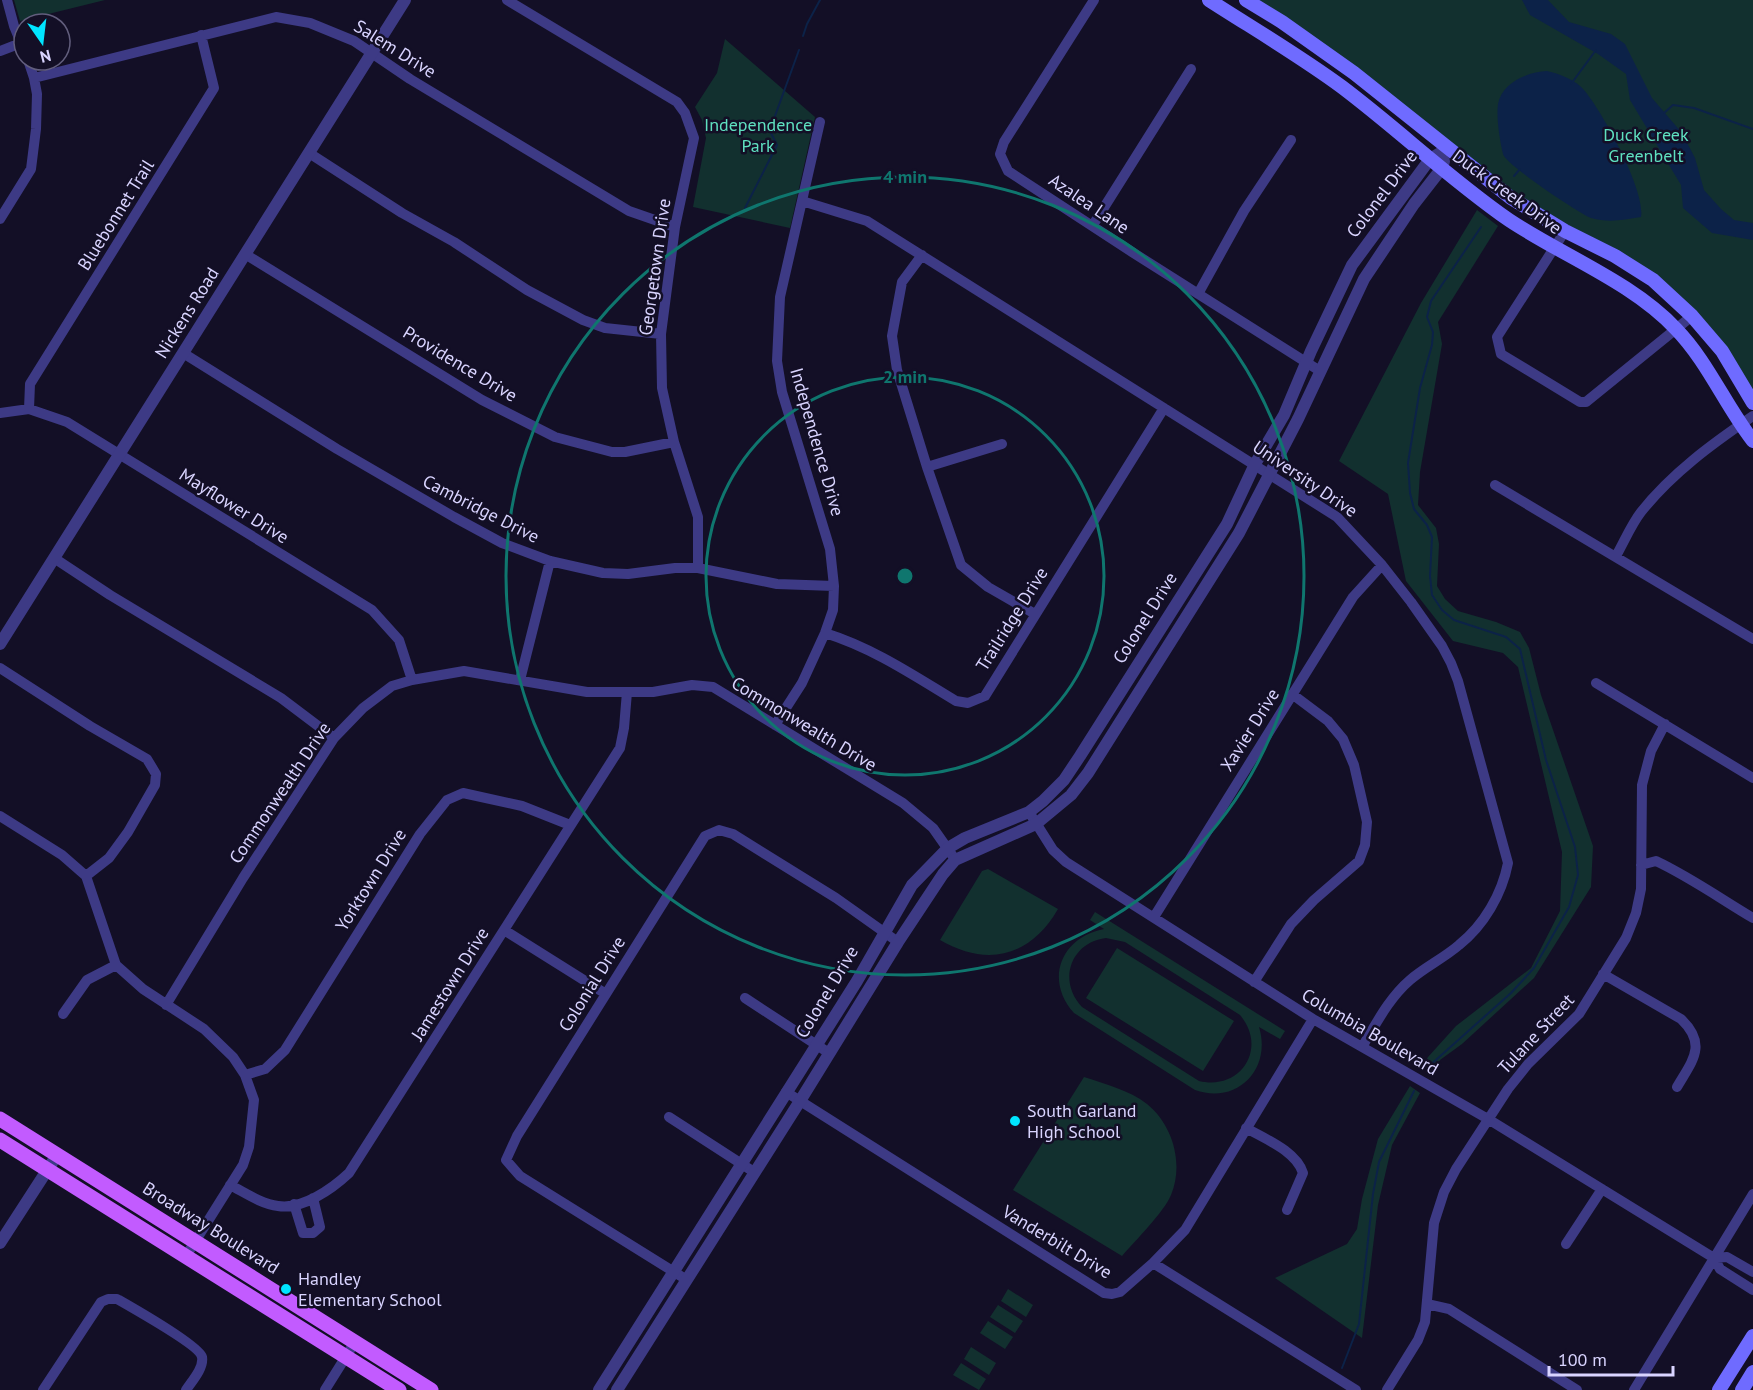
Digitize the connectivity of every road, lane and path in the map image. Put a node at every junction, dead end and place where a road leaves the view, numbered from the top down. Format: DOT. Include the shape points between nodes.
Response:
graph roads {
  1 [pos="7,0"];
  2 [pos="405,0"];
  3 [pos="507,0"];
  4 [pos="1094,0"];
  5 [pos="1209,0"];
  6 [pos="1246,0"];
  7 [pos="12,19"];
  8 [pos="201,35"];
  9 [pos="371,53"];
  10 [pos="1191,69"];
  11 [pos="32,72"];
  12 [pos="34,78"];
  13 [pos="820,122"];
  14 [pos="1291,140"];
  15 [pos="1448,148"];
  16 [pos="309,153"];
  17 [pos="1430,159"];
  18 [pos="1442,168"];
  19 [pos="802,201"];
  20 [pos="0,219"];
  21 [pos="1092,225"];
  22 [pos="675,227"];
  23 [pos="1565,231"];
  24 [pos="1555,249"];
  25 [pos="245,254"];
  26 [pos="922,255"];
  27 [pos="1198,294"];
  28 [pos="1692,315"];
  29 [pos="1676,329"];
  30 [pos="661,334"];
  31 [pos="183,353"];
  32 [pos="1306,363"];
  33 [pos="1320,371"];
  34 [pos="1753,403"];
  35 [pos="1164,408"];
  36 [pos="29,409"];
  37 [pos="0,413"];
  38 [pos="1753,416"];
  39 [pos="1741,425"];
  40 [pos="1753,441"];
  41 [pos="674,442"];
  42 [pos="1002,444"];
  43 [pos="119,454"];
  44 [pos="1255,464"];
  45 [pos="927,467"];
  46 [pos="1270,473"];
  47 [pos="1496,485"];
  48 [pos="1616,556"];
  49 [pos="54,558"];
  50 [pos="550,561"];
  51 [pos="1382,565"];
  52 [pos="698,568"];
  53 [pos="834,586"];
  54 [pos="1035,614"];
  55 [pos="825,633"];
  56 [pos="1753,639"];
  57 [pos="0,644"];
  58 [pos="0,668"];
  59 [pos="412,680"];
  60 [pos="520,680"];
  61 [pos="1596,683"];
  62 [pos="627,692"];
  63 [pos="1292,694"];
  64 [pos="1665,724"];
  65 [pos="775,725"];
  66 [pos="334,738"];
  67 [pos="1753,778"];
  68 [pos="1029,812"];
  69 [pos="0,816"];
  70 [pos="1036,824"];
  71 [pos="570,825"];
  72 [pos="948,848"];
  73 [pos="955,860"];
  74 [pos="1641,865"];
  75 [pos="86,876"];
  76 [pos="1154,917"];
  77 [pos="1753,918"];
  78 [pos="504,930"];
  79 [pos="884,932"];
  80 [pos="898,942"];
  81 [pos="116,965"];
  82 [pos="1604,974"];
  83 [pos="1254,982"];
  84 [pos="606,994"];
  85 [pos="745,998"];
  86 [pos="166,1005"];
  87 [pos="63,1014"];
  88 [pos="1313,1019"];
  89 [pos="816,1045"];
  90 [pos="1362,1047"];
  91 [pos="829,1053"];
  92 [pos="245,1075"];
  93 [pos="1677,1087"];
  94 [pos="786,1092"];
  95 [pos="800,1101"];
  96 [pos="669,1117"];
  97 [pos="0,1119"];
  98 [pos="1488,1119"];
  99 [pos="1246,1128"];
  100 [pos="0,1140"];
  101 [pos="57,1155"];
  102 [pos="741,1163"];
  103 [pos="48,1169"];
  104 [pos="754,1172"];
  105 [pos="230,1185"];
  106 [pos="1602,1189"];
  107 [pos="1753,1194"];
  108 [pos="313,1198"];
  109 [pos="294,1204"];
  110 [pos="1287,1210"];
  111 [pos="194,1241"];
  112 [pos="0,1243"];
  113 [pos="1566,1244"];
  114 [pos="186,1256"];
  115 [pos="1714,1258"];
  116 [pos="1154,1263"];
  117 [pos="674,1272"];
  118 [pos="1753,1272"];
  119 [pos="687,1280"];
  120 [pos="1753,1290"];
  121 [pos="1427,1305"];
  122 [pos="1753,1336"];
  123 [pos="356,1342"];
  124 [pos="346,1357"];
  125 [pos="1753,1372"];
  126 [pos="43,1390"];
  127 [pos="186,1390"];
  128 [pos="325,1390"];
  129 [pos="399,1390"];
  130 [pos="431,1390"];
  131 [pos="599,1390"];
  132 [pos="617,1390"];
  133 [pos="1356,1390"];
  134 [pos="1387,1390"];
  135 [pos="1577,1390"];
  136 [pos="1634,1390"];
  137 [pos="1719,1390"];
  138 [pos="1742,1390"];
  1 -- 7 [label="street"];
  2 -- 9 [label="street, Nickens Road"];
  3 -- 22 [label="street, Georgetown Drive" via="677,102 685,112 694,138"];
  4 -- 21 [label="street, Azalea Lane" via="1000,154 1008,171"];
  5 -- 17 [label="main road, Duck Creek Drive" via="1341,86"];
  6 -- 15 [label="main road, Duck Creek Drive" via="1354,73"];
  8 -- 9 [label="street, Salem Drive" via="276,17 310,22"];
  8 -- 12 [label="street, Salem Drive"];
  8 -- 36 [label="street, Bluebonnet Trail" via="214,88 30,384"];
  9 -- 16 [label="street, Nickens Road"];
  9 -- 22 [label="street, Salem Drive" via="628,211"];
  10 -- 21 [label="street"];
  11 -- 12 [label="street"];
  12 -- 20 [label="street" via="36,129 31,169"];
  13 -- 19 [label="street, Independence Drive"];
  14 -- 27 [label="street" via="1244,211"];
  15 -- 17 [label="street, Colonel Drive"];
  15 -- 18 [label="street, Colonel Drive"];
  15 -- 23 [label="main road, Duck Creek Drive" via="1511,198"];
  16 -- 25 [label="street, Nickens Road"];
  16 -- 30 [label="street" via="527,290 583,320 605,328"];
  17 -- 18 [label="main road, Duck Creek Drive"];
  17 -- 32 [label="street, Colonel Drive" via="1352,264"];
  18 -- 24 [label="main road, Duck Creek Drive"];
  18 -- 33 [label="street, Colonel Drive" via="1379,254"];
  19 -- 26 [label="street, University Drive" via="867,221"];
  19 -- 53 [label="street, Independence Drive" via="780,297 777,361 782,392 830,549"];
  21 -- 27 [label="street, Azalea Lane"];
  22 -- 30 [label="street, Georgetown Drive"];
  23 -- 24 [label="street"];
  23 -- 28 [label="main road, Duck Creek Drive" via="1653,280"];
  24 -- 29 [label="main road, Duck Creek Drive" via="1640,296"];
  24 -- 29 [label="street" via="1497,337 1501,354 1586,402"];
  25 -- 31 [label="street, Nickens Road"];
  25 -- 41 [label="street, Providence Drive" via="482,400 555,437 618,452"];
  26 -- 35 [label="street, University Drive"];
  26 -- 45 [label="street" via="902,282 892,336 897,370"];
  27 -- 32 [label="street, Azalea Lane"];
  28 -- 29 [label="street"];
  28 -- 34 [label="main road, Duck Creek Drive" via="1722,351"];
  29 -- 39 [label="main road, Duck Creek Drive" via="1703,363"];
  30 -- 41 [label="street, Georgetown Drive" via="662,388"];
  31 -- 43 [label="street, Nickens Road"];
  31 -- 50 [label="street, Cambridge Drive" via="454,517 502,543"];
  32 -- 33 [label="street, Azalea Lane"];
  32 -- 44 [label="street, Colonel Drive" via="1284,415"];
  33 -- 46 [label="street, Colonel Drive"];
  35 -- 44 [label="street, University Drive"];
  35 -- 54 [label="street, Trailridge Drive"];
  36 -- 37 [label="street, Mayflower Drive"];
  36 -- 43 [label="street, Mayflower Drive" via="67,422"];
  38 -- 39 [label="street"];
  39 -- 40 [label="main road, Duck Creek Drive"];
  39 -- 48 [label="street" via="1661,488 1641,512"];
  41 -- 52 [label="street, Georgetown Drive" via="698,517"];
  42 -- 45 [label="street"];
  43 -- 49 [label="street, Nickens Road"];
  43 -- 59 [label="street, Mayflower Drive" via="372,610 399,640"];
  44 -- 46 [label="street, University Drive"];
  44 -- 68 [label="street, Colonel Drive" via="1227,524 1080,756 1064,780"];
  45 -- 54 [label="street" via="961,565 988,587"];
  46 -- 51 [label="street, University Drive" via="1337,517"];
  46 -- 70 [label="street, Colonel Drive" via="1221,563 1088,773 1071,795"];
  47 -- 48 [label="street"];
  48 -- 56 [label="street"];
  49 -- 57 [label="street, Nickens Road"];
  49 -- 66 [label="street" via="281,698"];
  50 -- 52 [label="street, Cambridge Drive" via="603,573"];
  50 -- 60 [label="street"];
  51 -- 63 [label="street, Xavier Drive" via="1353,597"];
  51 -- 90 [label="street, University Drive" via="1451,663 1508,863 1493,907 1460,945 1395,995"];
  52 -- 53 [label="street, Cambridge Drive" via="777,584"];
  53 -- 55 [label="street, Independence Drive" via="833,610"];
  54 -- 55 [label="street, Trailridge Drive" via="985,696 968,703 956,701 879,654"];
  55 -- 65 [label="street, Independence Drive" via="802,683"];
  58 -- 75 [label="street" via="147,759 156,774 155,785 128,832 109,858"];
  59 -- 60 [label="street, Commonwealth Drive" via="464,671"];
  59 -- 66 [label="street, Commonwealth Drive" via="392,686"];
  60 -- 62 [label="street, Commonwealth Drive" via="587,692"];
  61 -- 64 [label="street"];
  62 -- 65 [label="street, Commonwealth Drive" via="692,685 713,687"];
  62 -- 71 [label="street, Jamestown Drive" via="620,748"];
  63 -- 76 [label="street, Xavier Drive"];
  63 -- 83 [label="street" via="1328,721 1343,739 1354,765 1367,822 1365,845 1359,861 1291,924"];
  64 -- 67 [label="street"];
  64 -- 74 [label="street, Tulane Street" via="1651,750 1642,785"];
  65 -- 72 [label="street, Commonwealth Drive" via="903,803 933,828"];
  66 -- 86 [label="street, Commonwealth Drive"];
  68 -- 70 [label="street, Columbia Boulevard"];
  68 -- 72 [label="street, Colonel Drive"];
  69 -- 75 [label="street" via="62,855"];
  70 -- 73 [label="street, Colonel Drive"];
  70 -- 76 [label="street, Columbia Boulevard" via="1066,862"];
  71 -- 78 [label="street, Jamestown Drive"];
  71 -- 92 [label="street, Yorktown Drive" via="522,806 463,793 447,801 420,834 285,1050 265,1070"];
  72 -- 73 [label="street, Commonwealth Drive"];
  72 -- 79 [label="street, Colonel Drive" via="912,885"];
  73 -- 80 [label="street, Colonel Drive"];
  74 -- 77 [label="street" via="1656,861 1678,871"];
  74 -- 82 [label="street, Tulane Street" via="1636,913"];
  75 -- 81 [label="street"];
  76 -- 83 [label="street, Columbia Boulevard"];
  78 -- 84 [label="street"];
  78 -- 108 [label="street, Jamestown Drive" via="349,1173 332,1189"];
  79 -- 80 [label="street, Colonial Drive"];
  79 -- 84 [label="street, Colonial Drive" via="836,897 733,834 719,830 705,836"];
  79 -- 89 [label="street, Colonel Drive"];
  80 -- 91 [label="street, Colonel Drive"];
  81 -- 86 [label="street"];
  81 -- 87 [label="street" via="87,980"];
  82 -- 93 [label="street" via="1692,1029 1695,1056"];
  82 -- 98 [label="street, Tulane Street" via="1580,1014 1528,1064"];
  83 -- 88 [label="street, Columbia Boulevard"];
  84 -- 117 [label="street, Colonial Drive" via="506,1160 520,1176"];
  85 -- 89 [label="street"];
  86 -- 92 [label="street" via="204,1029 234,1057"];
  88 -- 90 [label="street, Columbia Boulevard"];
  88 -- 99 [label="street, Vanderbilt Drive"];
  89 -- 91 [label="street"];
  89 -- 94 [label="street, Colonel Drive"];
  90 -- 98 [label="street, Columbia Boulevard"];
  91 -- 95 [label="street, Colonel Drive"];
  92 -- 105 [label="street" via="254,1100 249,1147"];
  94 -- 95 [label="street, Vanderbilt Drive"];
  94 -- 102 [label="street, Colonel Drive"];
  95 -- 104 [label="street, Colonel Drive"];
  95 -- 116 [label="street, Vanderbilt Drive" via="1104,1293 1120,1292"];
  96 -- 102 [label="street"];
  97 -- 101 [label="main road, Broadway Boulevard"];
  98 -- 106 [label="street, Columbia Boulevard"];
  98 -- 121 [label="street, Tulane Street" via="1444,1192 1434,1223"];
  99 -- 110 [label="street" via="1300,1164 1303,1173"];
  99 -- 116 [label="street, Vanderbilt Drive" via="1185,1230"];
  100 -- 103 [label="main road, Broadway Boulevard"];
  101 -- 103 [label="street"];
  101 -- 111 [label="main road, Broadway Boulevard"];
  102 -- 104 [label="street"];
  102 -- 117 [label="street, Colonel Drive"];
  103 -- 112 [label="street"];
  103 -- 114 [label="main road, Broadway Boulevard"];
  104 -- 119 [label="street, Colonel Drive"];
  105 -- 109 [label="street, Jamestown Drive" via="279,1207"];
  105 -- 111 [label="street"];
  106 -- 113 [label="street"];
  106 -- 115 [label="street, Columbia Boulevard"];
  107 -- 115 [label="street"];
  108 -- 109 [label="street, Jamestown Drive"];
  108 -- 109 [label="street" via="320,1227 314,1233 303,1233"];
  111 -- 114 [label="street"];
  111 -- 123 [label="main road, Broadway Boulevard"];
  114 -- 124 [label="main road, Broadway Boulevard"];
  115 -- 118 [label="street, Columbia Boulevard" via="1728,1257"];
  115 -- 120 [label="street, Columbia Boulevard" via="1720,1269"];
  115 -- 136 [label="street"];
  116 -- 133 [label="street"];
  117 -- 119 [label="street, Colonial Drive"];
  117 -- 131 [label="street, Colonel Drive"];
  119 -- 132 [label="street, Colonel Drive"];
  121 -- 134 [label="street, Tulane Street" via="1418,1340"];
  121 -- 135 [label="street" via="1449,1309"];
  122 -- 137 [label="main road"];
  123 -- 124 [label="street"];
  123 -- 130 [label="main road, Broadway Boulevard"];
  124 -- 128 [label="street"];
  124 -- 129 [label="main road, Broadway Boulevard"];
  125 -- 138 [label="main road"];
  126 -- 127 [label="street" via="101,1302 108,1299 117,1299 201,1353 201,1368"];
}
